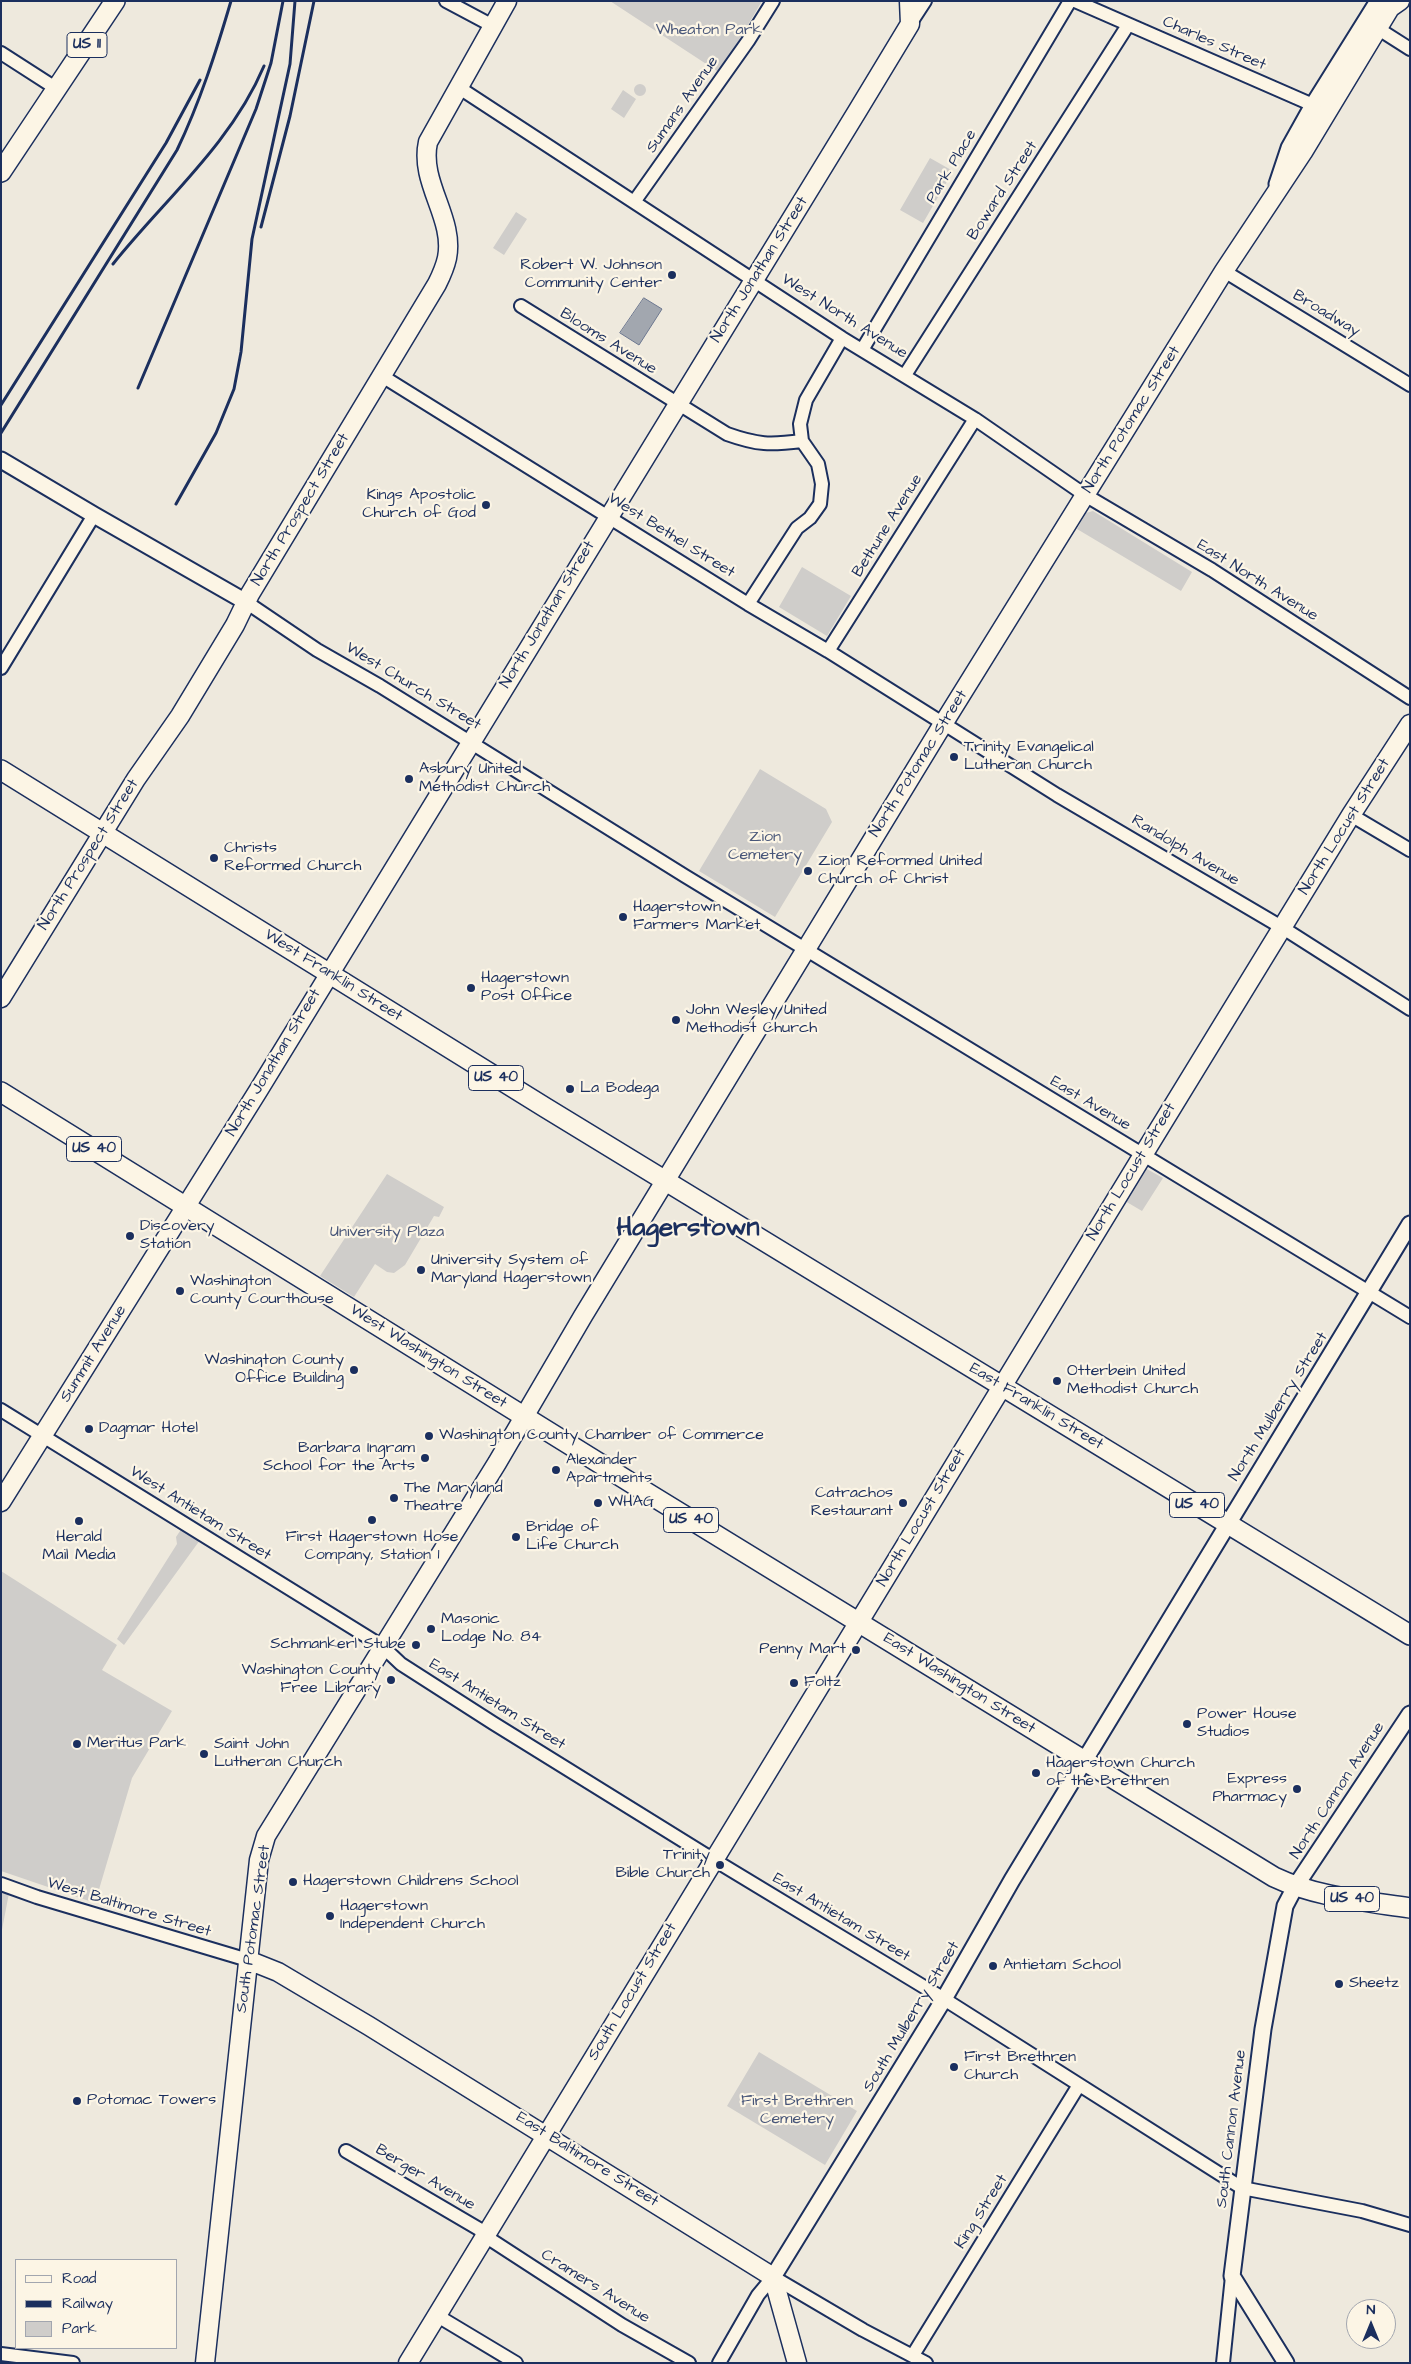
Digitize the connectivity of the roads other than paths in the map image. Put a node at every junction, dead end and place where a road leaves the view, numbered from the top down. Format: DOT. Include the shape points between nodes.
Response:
graph roads {
  1 [pos="115,1"];
  2 [pos="446,1"];
  3 [pos="507,1"];
  4 [pos="773,1"];
  5 [pos="909,1"];
  6 [pos="925,1"];
  7 [pos="1070,1"];
  8 [pos="1075,1"];
  9 [pos="1390,3"];
  10 [pos="1372,23"];
  11 [pos="910,24"];
  12 [pos="1128,25"];
  13 [pos="493,26"];
  14 [pos="1410,50"];
  15 [pos="1,53"];
  16 [pos="458,86"];
  17 [pos="57,88"];
  18 [pos="1313,105"];
  19 [pos="1,172"];
  20 [pos="1274,193"];
  21 [pos="634,202"];
  22 [pos="1224,271"];
  23 [pos="754,280"];
  24 [pos="521,306"];
  25 [pos="842,338"];
  26 [pos="862,350"];
  27 [pos="905,375"];
  28 [pos="382,376"];
  29 [pos="1410,385"];
  30 [pos="677,404"];
  31 [pos="975,420"];
  32 [pos="802,441"];
  33 [pos="1,460"];
  34 [pos="1085,495"];
  35 [pos="94,516"];
  36 [pos="609,516"];
  37 [pos="246,602"];
  38 [pos="748,604"];
  39 [pos="828,651"];
  40 [pos="1,668"];
  41 [pos="1410,698"];
  42 [pos="943,724"];
  43 [pos="1410,724"];
  44 [pos="471,742"];
  45 [pos="1,770"];
  46 [pos="1351,815"];
  47 [pos="102,833"];
  48 [pos="1410,850"];
  49 [pos="1283,928"];
  50 [pos="805,950"];
  51 [pos="329,973"];
  52 [pos="1,998"];
  53 [pos="1410,1009"];
  54 [pos="1,1092"];
  55 [pos="1143,1155"];
  56 [pos="665,1181"];
  57 [pos="186,1206"];
  58 [pos="1410,1224"];
  59 [pos="1370,1293"];
  60 [pos="1410,1317"];
  61 [pos="1002,1386"];
  62 [pos="1,1410"];
  63 [pos="524,1417"];
  64 [pos="43,1435"];
  65 [pos="1,1502"];
  66 [pos="1228,1523"];
  67 [pos="859,1622"];
  68 [pos="1401,1624"];
  69 [pos="1410,1635"];
  70 [pos="382,1646"];
  71 [pos="1410,1714"];
  72 [pos="1084,1762"];
  73 [pos="714,1860"];
  74 [pos="1,1884"];
  75 [pos="1295,1887"];
  76 [pos="1410,1908"];
  77 [pos="248,1960"];
  78 [pos="944,1999"];
  79 [pos="1079,2085"];
  80 [pos="546,2134"];
  81 [pos="346,2150"];
  82 [pos="1242,2188"];
  83 [pos="1410,2225"];
  84 [pos="485,2236"];
  85 [pos="1232,2276"];
  86 [pos="773,2277"];
  87 [pos="436,2315"];
  88 [pos="1,2354"];
  89 [pos="913,2355"];
  90 [pos="48,2361"];
  91 [pos="74,2363"];
  92 [pos="205,2363"];
  93 [pos="408,2363"];
  94 [pos="516,2363"];
  95 [pos="690,2363"];
  96 [pos="719,2363"];
  97 [pos="797,2363"];
  98 [pos="926,2363"];
  99 [pos="1223,2363"];
  100 [pos="1286,2363"];
  1 -- 17 [label="main road, US 11"];
  2 -- 13 [label="street"];
  3 -- 13 [label="main road, North Prospect Street"];
  4 -- 21 [label="street, Sumans Avenue"];
  5 -- 11 [label="main road"];
  6 -- 11 [label="street, North Jonathan Street"];
  7 -- 26 [label="street, Park Place"];
  8 -- 12 [label="street, Charles Street"];
  9 -- 10 [label="main road"];
  10 -- 14 [label="street"];
  10 -- 18 [label="street, North Potomac Street"];
  10 -- 20 [label="main road, North Potomac Street" via="1303,152"];
  11 -- 23 [label="main road, North Jonathan Street"];
  12 -- 18 [label="street, Charles Street"];
  12 -- 27 [label="street, Boward Street"];
  13 -- 16 [label="main road, North Prospect Street"];
  15 -- 17 [label="street"];
  16 -- 21 [label="street, West North Avenue"];
  16 -- 28 [label="main road, North Prospect Street" via="434,128 426,153 427,172 446,230 447,257 437,284"];
  17 -- 19 [label="main road, US 11"];
  18 -- 20 [label="street, North Potomac Street" via="1289,148"];
  20 -- 22 [label="main road, North Potomac Street"];
  21 -- 23 [label="street, West North Avenue"];
  22 -- 29 [label="street, Broadway"];
  22 -- 34 [label="main road, North Potomac Street"];
  23 -- 25 [label="street, West North Avenue"];
  23 -- 30 [label="main road, North Jonathan Street"];
  24 -- 30 [label="street, Blooms Avenue"];
  25 -- 26 [label="street, West North Avenue"];
  25 -- 32 [label="street" via="806,400 800,424"];
  26 -- 27 [label="street, West North Avenue"];
  27 -- 31 [label="street, West North Avenue"];
  28 -- 36 [label="street, West Bethel Street"];
  28 -- 37 [label="main road, North Prospect Street"];
  30 -- 32 [label="street, Blooms Avenue" via="727,434 751,442 772,445"];
  30 -- 36 [label="main road, North Jonathan Street"];
  31 -- 34 [label="street, West North Avenue"];
  31 -- 39 [label="street, Bethune Avenue"];
  32 -- 38 [label="street" via="818,464 822,484 820,504 797,528"];
  33 -- 35 [label="street, West Church Street"];
  34 -- 41 [label="street, East North Avenue" via="1212,570"];
  34 -- 42 [label="main road, North Potomac Street"];
  35 -- 37 [label="street, West Church Street"];
  35 -- 40 [label="street"];
  36 -- 38 [label="street, West Bethel Street"];
  36 -- 44 [label="main road, North Jonathan Street"];
  37 -- 44 [label="street, West Church Street" via="317,650"];
  37 -- 47 [label="main road, North Prospect Street" via="180,716"];
  38 -- 39 [label="street, West Bethel Street"];
  39 -- 42 [label="street, West Bethel Street"];
  42 -- 49 [label="street, Randolph Avenue"];
  42 -- 50 [label="main road, North Potomac Street"];
  43 -- 46 [label="main road, North Locust Street"];
  44 -- 50 [label="street, West Church Street"];
  44 -- 51 [label="main road, North Jonathan Street"];
  45 -- 47 [label="main road, West Franklin Street / US 40"];
  46 -- 48 [label="street"];
  46 -- 49 [label="main road, North Locust Street"];
  47 -- 51 [label="main road, West Franklin Street / US 40"];
  47 -- 52 [label="main road, North Prospect Street"];
  49 -- 53 [label="street, Randolph Avenue"];
  49 -- 55 [label="main road, North Locust Street"];
  50 -- 55 [label="street, East Avenue"];
  50 -- 56 [label="main road, North Potomac Street"];
  51 -- 56 [label="main road, West Franklin Street / US 40"];
  51 -- 57 [label="main road, North Jonathan Street"];
  54 -- 57 [label="main road, West Washington Street / US 40"];
  55 -- 59 [label="street, East Avenue"];
  55 -- 61 [label="main road, North Locust Street"];
  56 -- 61 [label="main road, East Franklin Street / US 40"];
  56 -- 63 [label="main road, North Potomac Street"];
  57 -- 63 [label="main road, West Washington Street / US 40"];
  57 -- 64 [label="main road, Summit Avenue"];
  58 -- 59 [label="street, North Mulberry Street"];
  59 -- 60 [label="street, East Avenue"];
  59 -- 66 [label="street, North Mulberry Street"];
  61 -- 66 [label="main road, East Franklin Street / US 40"];
  61 -- 67 [label="main road, North Locust Street"];
  62 -- 64 [label="street, West Antietam Street"];
  63 -- 67 [label="main road, East Washington Street / US 40"];
  63 -- 70 [label="main road, South Potomac Street"];
  64 -- 65 [label="main road, Summit Avenue"];
  64 -- 70 [label="street, West Antietam Street"];
  66 -- 68 [label="main road, East Franklin Street / US 40"];
  66 -- 72 [label="street, North Mulberry Street"];
  67 -- 72 [label="main road, East Washington Street / US 40"];
  67 -- 73 [label="main road, South Locust Street"];
  68 -- 69 [label="main road, US 40"];
  70 -- 73 [label="street, East Antietam Street" via="401,1664"];
  70 -- 77 [label="main road, South Potomac Street" via="266,1836 259,1860"];
  71 -- 75 [label="street, North Cannon Avenue"];
  72 -- 75 [label="main road, East Washington Street / US 40"];
  72 -- 78 [label="street, South Mulberry Street"];
  73 -- 78 [label="street, East Antietam Street"];
  73 -- 80 [label="main road, South Locust Street"];
  74 -- 77 [label="street, West Baltimore Street"];
  75 -- 76 [label="main road, East Washington Street / US 40"];
  75 -- 82 [label="street, South Cannon Avenue" via="1285,1906 1264,2020"];
  77 -- 80 [label="main road, East Baltimore Street" via="295,1982"];
  77 -- 92 [label="main road, South Potomac Street"];
  78 -- 79 [label="street, East Antietam Street"];
  78 -- 86 [label="street, South Mulberry Street"];
  79 -- 82 [label="street, East Antietam Street"];
  79 -- 89 [label="street, King Street"];
  80 -- 84 [label="main road, South Locust Street"];
  80 -- 86 [label="main road, East Baltimore Street"];
  81 -- 84 [label="street, Berger Avenue" via="479,2229"];
  82 -- 83 [label="street, East Antietam Street" via="1362,2211"];
  82 -- 85 [label="street, South Cannon Avenue"];
  84 -- 87 [label="main road, South Locust Street"];
  84 -- 95 [label="street, Cramers Avenue" via="622,2325"];
  85 -- 99 [label="street"];
  85 -- 100 [label="street"];
  86 -- 89 [label="street, East Baltimore Street"];
  86 -- 96 [label="street, South Mulberry Street" via="758,2296"];
  86 -- 97 [label="main road"];
  87 -- 93 [label="main road, South Locust Street"];
  87 -- 94 [label="street"];
  88 -- 90 [label="street"];
  89 -- 98 [label="street, East Baltimore Street"];
  90 -- 91 [label="street"];
}
